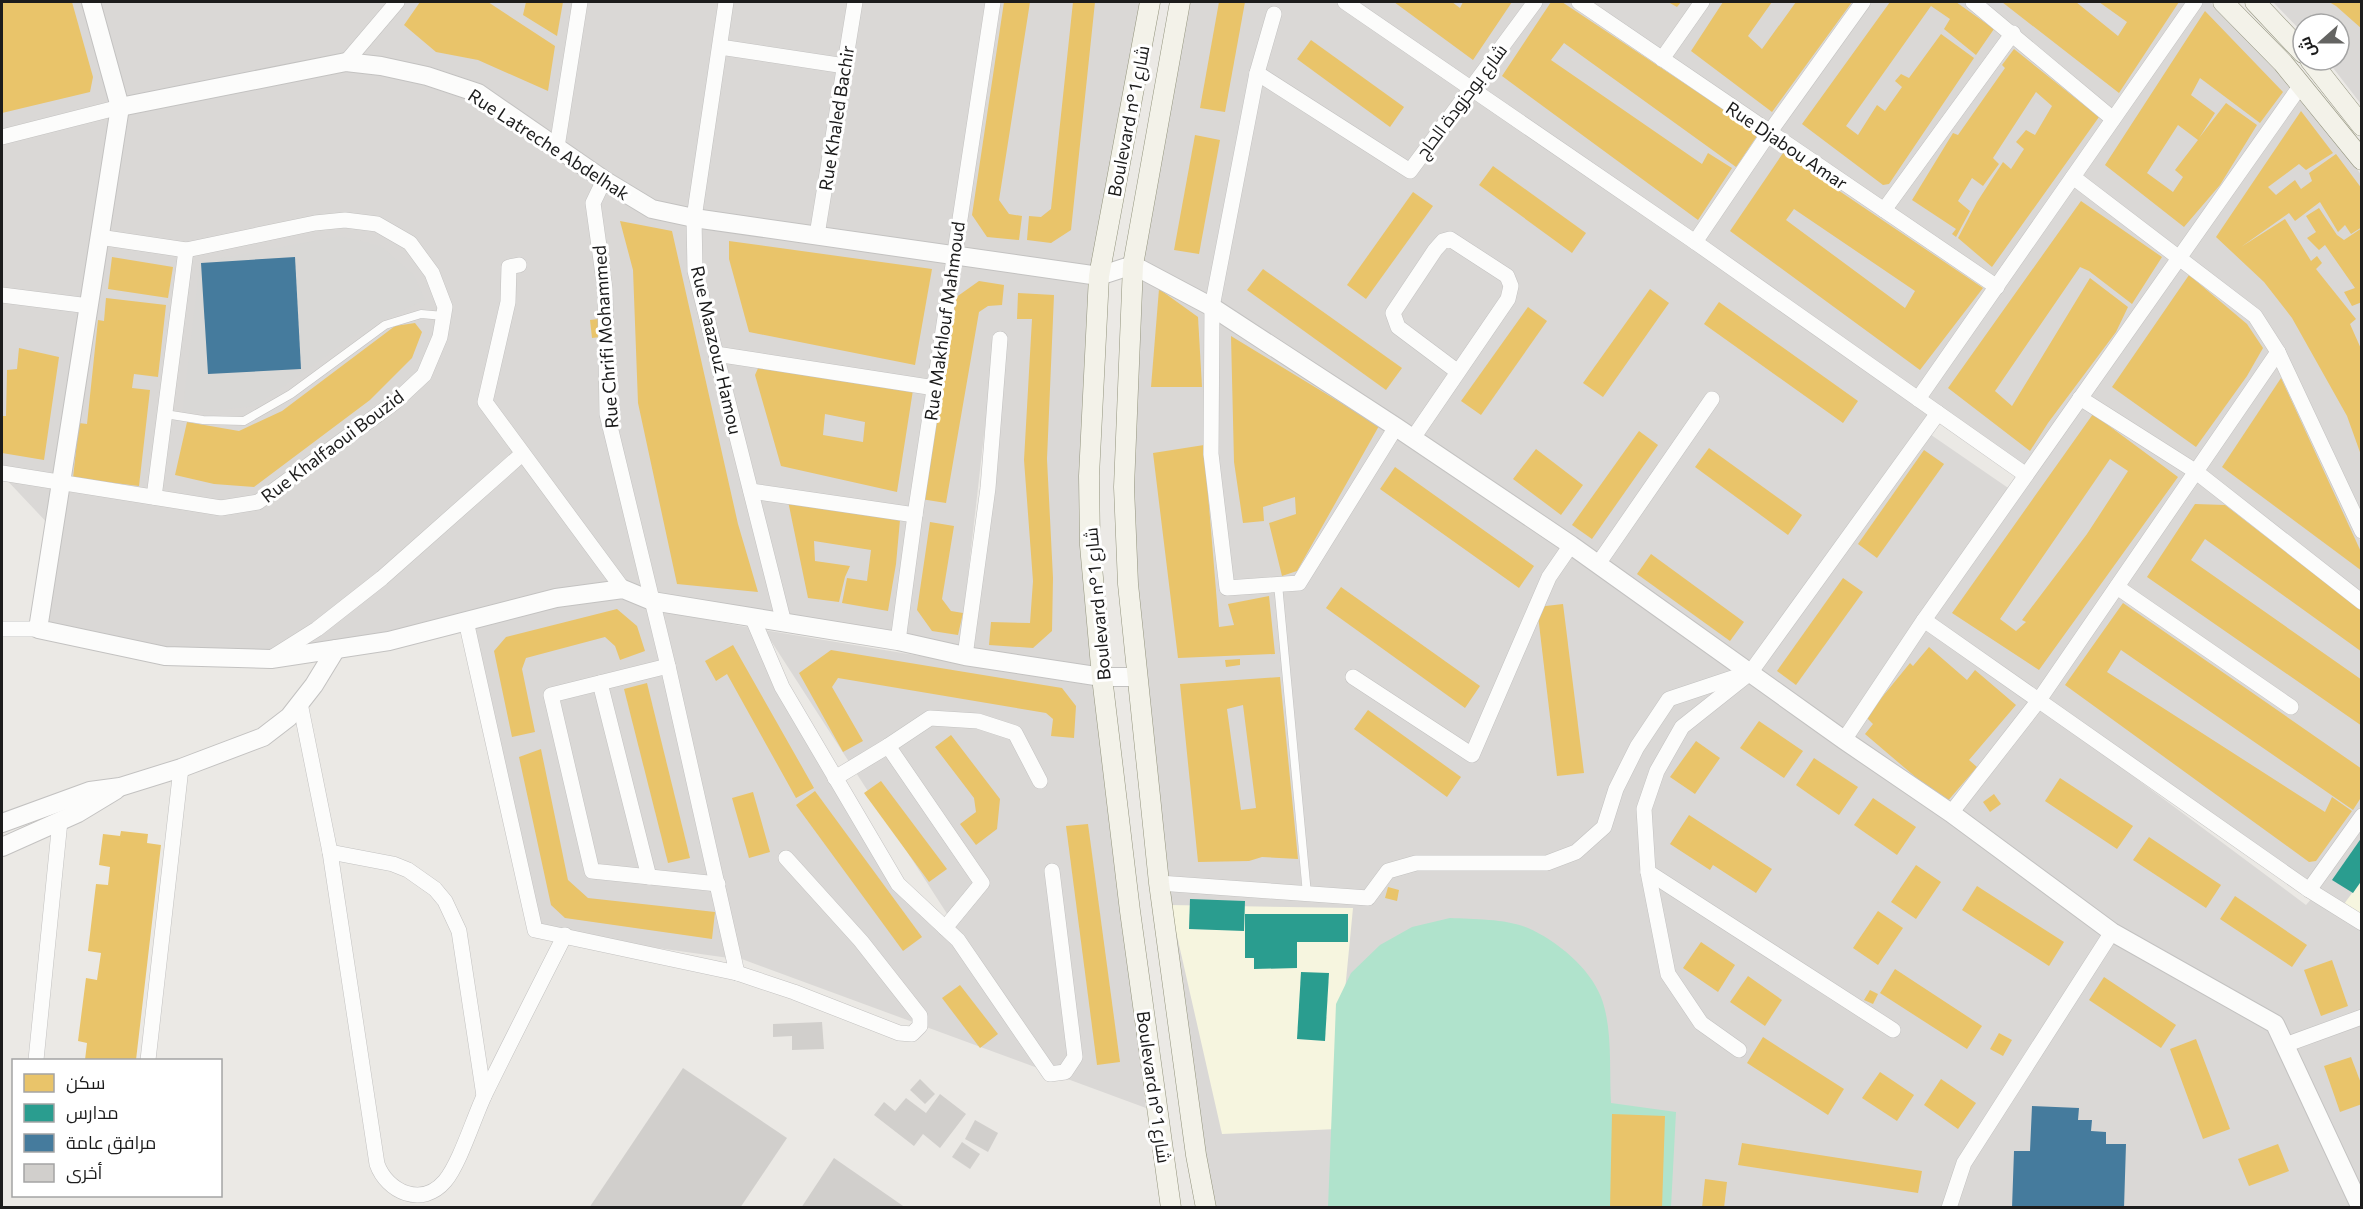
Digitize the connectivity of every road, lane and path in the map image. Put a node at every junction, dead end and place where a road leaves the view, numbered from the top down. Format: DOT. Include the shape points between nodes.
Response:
graph roads {
  1 [pos="92,2"];
  2 [pos="397,2"];
  3 [pos="580,2"];
  4 [pos="726,2"];
  5 [pos="855,2"];
  6 [pos="993,2"];
  7 [pos="1150,2"];
  8 [pos="1180,2"];
  9 [pos="1345,2"];
  10 [pos="1535,2"];
  11 [pos="1580,2"];
  12 [pos="1702,2"];
  13 [pos="1863,2"];
  14 [pos="1973,2"];
  15 [pos="2195,2"];
  16 [pos="2223,2"];
  17 [pos="2255,2"];
  18 [pos="1274,14"];
  19 [pos="2013,33"];
  20 [pos="2291,40"];
  21 [pos="720,47"];
  22 [pos="1662,59"];
  23 [pos="346,62"];
  24 [pos="845,66"];
  25 [pos="2319,72"];
  26 [pos="1257,73"];
  27 [pos="2301,85"];
  28 [pos="1471,88"];
  29 [pos="120,107"];
  30 [pos="2113,119"];
  31 [pos="2361,126"];
  32 [pos="1769,133"];
  33 [pos="2,137"];
  34 [pos="557,147"];
  35 [pos="2361,160"];
  36 [pos="2073,177"];
  37 [pos="604,180"];
  38 [pos="1884,210"];
  39 [pos="694,218"];
  40 [pos="818,236"];
  41 [pos="99,237"];
  42 [pos="1695,242"];
  43 [pos="186,250"];
  44 [pos="954,255"];
  45 [pos="2178,259"];
  46 [pos="519,265"];
  47 [pos="1133,265"];
  48 [pos="1099,276"];
  49 [pos="1996,287"];
  50 [pos="2,295"];
  51 [pos="89,306"];
  52 [pos="1212,308"];
  53 [pos="444,316"];
  54 [pos="1000,339"];
  55 [pos="2278,352"];
  56 [pos="716,354"];
  57 [pos="1458,372"];
  58 [pos="935,388"];
  59 [pos="2080,398"];
  60 [pos="1712,399"];
  61 [pos="1918,399"];
  62 [pos="1938,413"];
  63 [pos="165,414"];
  64 [pos="1396,427"];
  65 [pos="1413,438"];
  66 [pos="522,454"];
  67 [pos="2195,471"];
  68 [pos="2,474"];
  69 [pos="2026,475"];
  70 [pos="60,482"];
  71 [pos="751,491"];
  72 [pos="154,497"];
  73 [pos="915,515"];
  74 [pos="2361,531"];
  75 [pos="1571,545"];
  76 [pos="1598,564"];
  77 [pos="1278,584"];
  78 [pos="2117,587"];
  79 [pos="623,589"];
  80 [pos="652,601"];
  81 [pos="2361,602"];
  82 [pos="753,619"];
  83 [pos="1924,620"];
  84 [pos="466,621"];
  85 [pos="784,623"];
  86 [pos="2,629"];
  87 [pos="38,629"];
  88 [pos="898,641"];
  89 [pos="336,649"];
  90 [pos="964,656"];
  91 [pos="270,659"];
  92 [pos="668,666"];
  93 [pos="1750,673"];
  94 [pos="1102,677"];
  95 [pos="1137,677"];
  96 [pos="1353,677"];
  97 [pos="600,683"];
  98 [pos="2039,700"];
  99 [pos="300,703"];
  100 [pos="2291,707"];
  101 [pos="1844,740"];
  102 [pos="888,746"];
  103 [pos="181,768"];
  104 [pos="836,778"];
  105 [pos="1040,780"];
  106 [pos="120,787"];
  107 [pos="1951,813"];
  108 [pos="2361,816"];
  109 [pos="60,821"];
  110 [pos="2,823"];
  111 [pos="2,847"];
  112 [pos="330,852"];
  113 [pos="786,858"];
  114 [pos="1052,871"];
  115 [pos="1648,872"];
  116 [pos="649,877"];
  117 [pos="718,884"];
  118 [pos="1159,884"];
  119 [pos="2309,890"];
  120 [pos="1306,894"];
  121 [pos="2361,923"];
  122 [pos="945,928"];
  123 [pos="2112,932"];
  124 [pos="565,935"];
  125 [pos="737,973"];
  126 [pos="2361,1017"];
  127 [pos="1893,1030"];
  128 [pos="2285,1045"];
  129 [pos="1739,1050"];
  130 [pos="36,1059"];
  131 [pos="148,1059"];
  132 [pos="484,1096"];
  133 [pos="1171,1208"];
  134 [pos="1206,1208"];
  135 [pos="1948,1208"];
  136 [pos="2361,1208"];
  1 -- 29 [label="street"];
  2 -- 23 [label="street"];
  3 -- 34 [label="street"];
  4 -- 21 [label="street, Rue Maazouz Hamou"];
  5 -- 24 [label="street, Rue Khaled Bachir"];
  6 -- 44 [label="street, Rue Makhlouf Mahmoud"];
  7 -- 48 [label="main road, Boulevard n° شارع 1"];
  8 -- 47 [label="main road, Boulevard n° شارع 1"];
  9 -- 28 [label="street"];
  10 -- 28 [label="street, شارع بوحزودة الحاج"];
  11 -- 22 [label="street, Rue Djabou Amar"];
  12 -- 22 [label="street"];
  13 -- 32 [label="street"];
  14 -- 19 [label="street"];
  15 -- 30 [label="street"];
  16 -- 27 [label="main road"];
  17 -- 20 [label="main road"];
  18 -- 26 [label="street"];
  19 -- 30 [label="street"];
  19 -- 38 [label="street"];
  21 -- 24 [label="street"];
  21 -- 39 [label="street, Rue Maazouz Hamou"];
  22 -- 32 [label="street, Rue Djabou Amar"];
  23 -- 29 [label="street, Rue Latreche Abdelhak"];
  23 -- 34 [label="street, Rue Latreche Abdelhak" via="427,76 478,93"];
  24 -- 40 [label="street, Rue Khaled Bachir"];
  25 -- 31 [label="main road"];
  26 -- 28 [label="street, شارع بوحزودة الحاج" via="1410,171"];
  26 -- 52 [label="street"];
  27 -- 35 [label="main road"];
  27 -- 45 [label="street"];
  28 -- 42 [label="street"];
  29 -- 33 [label="street"];
  29 -- 41 [label="street"];
  30 -- 36 [label="street"];
  32 -- 38 [label="street, Rue Djabou Amar"];
  32 -- 42 [label="street"];
  34 -- 37 [label="street, Rue Latreche Abdelhak"];
  36 -- 45 [label="street"];
  36 -- 49 [label="street"];
  37 -- 39 [label="street, Rue Latreche Abdelhak" via="652,209"];
  37 -- 80 [label="street, Rue Chrifi Mohammed" via="593,203 605,290 607,414"];
  38 -- 49 [label="street, Rue Djabou Amar"];
  39 -- 40 [label="street, Rue Latreche Abdelhak"];
  39 -- 56 [label="street, Rue Maazouz Hamou" via="695,271"];
  40 -- 44 [label="street, Rue Latreche Abdelhak"];
  41 -- 43 [label="street, Rue Khalfaoui Bouzid"];
  41 -- 51 [label="street"];
  42 -- 61 [label="street"];
  43 -- 53 [label="street, Rue Khalfaoui Bouzid" via="315,223 345,220 377,224 410,243 427,265 446,307"];
  43 -- 63 [label="street"];
  44 -- 48 [label="street, Rue Latreche Abdelhak"];
  44 -- 58 [label="street, Rue Makhlouf Mahmoud"];
  45 -- 55 [label="street" via="2255,316"];
  45 -- 59 [label="street"];
  46 -- 66 [label="street" via="509,267 508,302 484,402"];
  47 -- 48 [label="street"];
  47 -- 52 [label="street"];
  47 -- 95 [label="main road, Boulevard n° شارع 1" via="1124,487"];
  48 -- 94 [label="main road, Boulevard n° شارع 1" via="1089,476 1090,545"];
  49 -- 61 [label="street"];
  50 -- 51 [label="street"];
  51 -- 70 [label="street"];
  52 -- 64 [label="street"];
  52 -- 77 [label="street" via="1211,454 1227,588"];
  53 -- 63 [label="lane" via="421,314 385,325 291,394 244,421"];
  53 -- 72 [label="street, Rue Khalfaoui Bouzid" via="424,375 396,402 258,502 221,508"];
  54 -- 90 [label="street" via="988,488"];
  55 -- 67 [label="street"];
  55 -- 74 [label="street"];
  56 -- 58 [label="street"];
  56 -- 71 [label="street, Rue Maazouz Hamou"];
  57 -- 57 [label="street" via="1398,327 1393,313 1435,250 1450,239 1507,276 1511,286 1508,299"];
  57 -- 65 [label="street"];
  58 -- 73 [label="street, Rue Makhlouf Mahmoud"];
  59 -- 67 [label="street"];
  59 -- 69 [label="street"];
  60 -- 76 [label="street"];
  61 -- 62 [label="street"];
  62 -- 69 [label="street"];
  62 -- 93 [label="street"];
  63 -- 72 [label="street"];
  64 -- 65 [label="street"];
  64 -- 77 [label="street" via="1299,583"];
  65 -- 75 [label="street"];
  66 -- 79 [label="street"];
  66 -- 91 [label="street" via="382,578 317,629"];
  67 -- 78 [label="street"];
  67 -- 81 [label="street"];
  68 -- 70 [label="street, Rue Khalfaoui Bouzid"];
  69 -- 83 [label="street"];
  70 -- 72 [label="street, Rue Khalfaoui Bouzid"];
  70 -- 87 [label="street"];
  71 -- 73 [label="street"];
  71 -- 85 [label="street, Rue Maazouz Hamou"];
  73 -- 88 [label="street, Rue Makhlouf Mahmoud"];
  75 -- 76 [label="street"];
  75 -- 96 [label="street" via="1549,577 1472,754"];
  76 -- 93 [label="street"];
  77 -- 120 [label="lane"];
  78 -- 98 [label="street"];
  78 -- 100 [label="street"];
  79 -- 80 [label="street"];
  79 -- 84 [label="street" via="555,598"];
  80 -- 82 [label="street"];
  80 -- 92 [label="street, Rue Chrifi Mohammed"];
  82 -- 85 [label="street"];
  82 -- 104 [label="street" via="782,687"];
  83 -- 98 [label="street"];
  83 -- 101 [label="street"];
  84 -- 89 [label="street" via="389,641"];
  84 -- 124 [label="street" via="535,930"];
  85 -- 88 [label="street"];
  86 -- 87 [label="street"];
  87 -- 91 [label="street" via="165,656"];
  88 -- 90 [label="street"];
  89 -- 91 [label="street"];
  89 -- 99 [label="street"];
  90 -- 94 [label="street"];
  92 -- 97 [label="street"];
  92 -- 117 [label="street, Rue Chrifi Mohammed"];
  93 -- 101 [label="street"];
  93 -- 115 [label="street" via="1682,727 1657,771 1644,809"];
  93 -- 120 [label="street" via="1669,699 1637,747 1616,789 1604,827 1576,852 1547,863 1416,863 1388,871 1368,898"];
  94 -- 95 [label="street"];
  94 -- 133 [label="main road, Boulevard n° شارع 1"];
  95 -- 118 [label="main road, Boulevard n° شارع 1"];
  97 -- 116 [label="street"];
  97 -- 116 [label="street" via="551,695 592,871"];
  98 -- 107 [label="street"];
  98 -- 119 [label="street"];
  99 -- 103 [label="street" via="278,728 263,737"];
  99 -- 112 [label="street"];
  101 -- 107 [label="street"];
  102 -- 104 [label="street"];
  102 -- 105 [label="street" via="930,718 978,721 1016,733"];
  102 -- 122 [label="street" via="982,883"];
  103 -- 106 [label="street"];
  103 -- 131 [label="street"];
  104 -- 122 [label="street" via="898,884"];
  106 -- 109 [label="street"];
  106 -- 110 [label="street" via="90,791"];
  107 -- 123 [label="street"];
  108 -- 119 [label="street"];
  109 -- 111 [label="street"];
  109 -- 130 [label="street"];
  112 -- 132 [label="street" via="408,870 435,889 445,902 459,931"];
  112 -- 132 [label="street" via="377,1164 387,1182 415,1195 425,1194 443,1183"];
  113 -- 125 [label="street" via="861,941 920,1016 920,1026 912,1034 899,1033"];
  114 -- 122 [label="street" via="1075,1057 1065,1072 1050,1074 958,940"];
  115 -- 127 [label="street"];
  115 -- 129 [label="street" via="1668,974 1701,1023"];
  116 -- 117 [label="street"];
  117 -- 125 [label="street, Rue Chrifi Mohammed"];
  118 -- 120 [label="street"];
  118 -- 134 [label="main road, Boulevard n° شارع 1"];
  119 -- 121 [label="street"];
  123 -- 128 [label="street" via="2275,1024"];
  123 -- 135 [label="street" via="1964,1163"];
  124 -- 125 [label="street"];
  124 -- 132 [label="street"];
  126 -- 128 [label="street"];
  128 -- 136 [label="street"];
}
